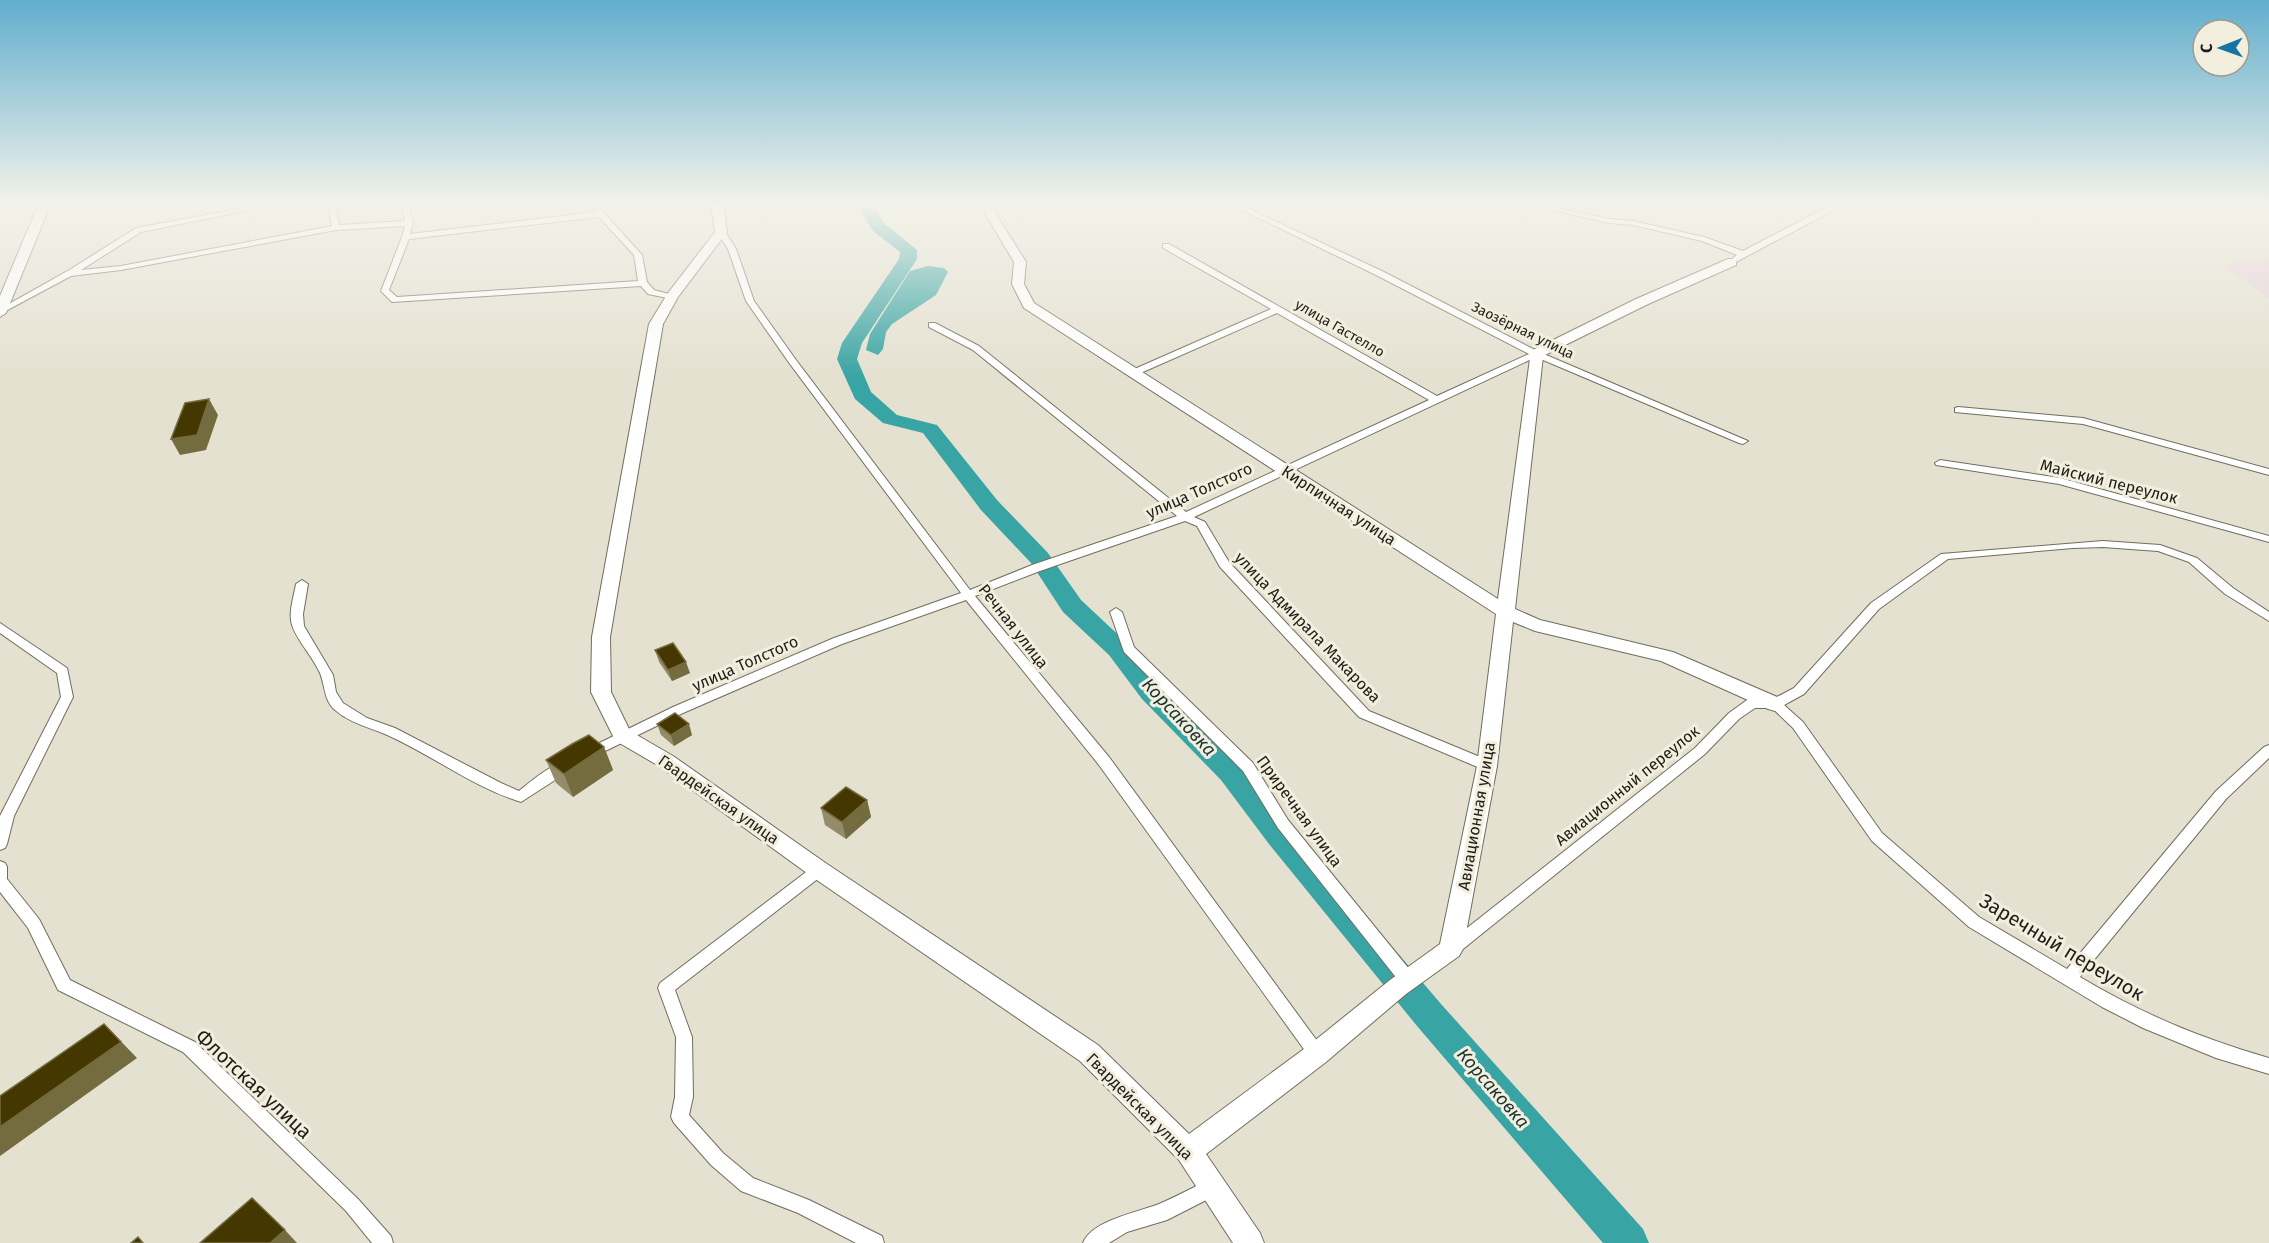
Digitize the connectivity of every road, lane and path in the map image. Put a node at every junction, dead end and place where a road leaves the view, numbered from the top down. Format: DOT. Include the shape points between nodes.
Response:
graph roads {
  1 [pos="20,261"];
  2 [pos="90,261"];
  3 [pos="159,261"];
  4 [pos="397,261"];
  5 [pos="639,261"];
  6 [pos="699,261"];
  7 [pos="736,261"];
  8 [pos="1019,261"];
  9 [pos="1193,261"];
  10 [pos="1354,261"];
  11 [pos="1731,261"];
  12 [pos="68,275"];
  13 [pos="643,283"];
  14 [pos="672,296"];
  15 [pos="1280,309"];
  16 [pos="1,312"];
  17 [pos="932,325"];
  18 [pos="1536,354"];
  19 [pos="1133,373"];
  20 [pos="1436,400"];
  21 [pos="1958,410"];
  22 [pos="1743,441"];
  23 [pos="1940,463"];
  24 [pos="1285,470"];
  25 [pos="2269,472"];
  26 [pos="1185,517"];
  27 [pos="2269,539"];
  28 [pos="302,584"];
  29 [pos="968,595"];
  30 [pos="1116,612"];
  31 [pos="1505,612"];
  32 [pos="2269,617"];
  33 [pos="0,627"];
  34 [pos="1775,704"];
  35 [pos="623,736"];
  36 [pos="2269,750"];
  37 [pos="1487,766"];
  38 [pos="0,844"];
  39 [pos="0,867"];
  40 [pos="819,870"];
  41 [pos="1451,949"];
  42 [pos="2069,979"];
  43 [pos="1403,983"];
  44 [pos="1317,1054"];
  45 [pos="2269,1066"];
  46 [pos="1188,1152"];
  47 [pos="1214,1187"];
  48 [pos="384,1243"];
  49 [pos="875,1243"];
  50 [pos="1092,1243"];
  51 [pos="1250,1243"];
  1 -- 16 [label="street"];
  2 -- 12 [label="street"];
  3 -- 12 [label="street"];
  4 -- 13 [label="street" via="385,291 395,300"];
  5 -- 13 [label="street"];
  6 -- 14 [label="street"];
  7 -- 29 [label="street, Речная улица" via="750,301"];
  8 -- 19 [label="street, Кирпичная улица" via="1018,284 1029,305"];
  9 -- 15 [label="street, улица Гастелло"];
  10 -- 18 [label="street, Заозёрная улица"];
  11 -- 18 [label="street, улица Толстого"];
  12 -- 16 [label="street"];
  13 -- 14 [label="street" via="651,292"];
  14 -- 35 [label="street" via="656,324 601,637 601,692"];
  15 -- 19 [label="street"];
  15 -- 20 [label="street, улица Гастелло"];
  17 -- 26 [label="street, улица Адмирала Макарова" via="976,348"];
  18 -- 20 [label="street, улица Толстого"];
  18 -- 22 [label="street, Заозёрная улица"];
  18 -- 31 [label="street, Авиационная улица"];
  19 -- 24 [label="street, Кирпичная улица"];
  20 -- 24 [label="street, улица Толстого"];
  21 -- 25 [label="street" via="2083,421"];
  23 -- 27 [label="street, Майский переулок" via="2060,481"];
  24 -- 26 [label="street, улица Толстого"];
  24 -- 31 [label="street, Кирпичная улица"];
  26 -- 29 [label="street, улица Толстого"];
  26 -- 37 [label="street, улица Адмирала Макарова" via="1201,524 1224,564 1364,714"];
  28 -- 35 [label="street, улица Толстого" via="298,626 319,659 338,706 496,787 515,794"];
  29 -- 35 [label="street, улица Толстого" via="838,640"];
  29 -- 44 [label="street, Речная улица" via="1104,761"];
  30 -- 43 [label="street, Приречная улица" via="1128,649 1248,767 1283,824"];
  31 -- 34 [label="street, Кирпичная улица" via="1535,625 1666,657"];
  31 -- 37 [label="street, Авиационная улица"];
  32 -- 34 [label="street, Авиационный переулок" via="2229,591 2193,560 2160,548 2073,545 1945,556 1875,606 1799,691"];
  33 -- 38 [label="street" via="63,671 67,697 7,816"];
  34 -- 41 [label="street, Авиационный переулок" via="1752,703 1734,716 1700,751"];
  34 -- 42 [label="street, Заречный переулок" via="1798,725 1877,837 1974,922"];
  35 -- 40 [label="street, Гвардейская улица" via="666,760"];
  36 -- 42 [label="street" via="2221,795"];
  37 -- 41 [label="street, Авиационная улица"];
  39 -- 48 [label="street, Флотская улица" via="0,881 34,924 64,985 189,1047 352,1205"];
  40 -- 46 [label="street, Гвардейская улица" via="1089,1053"];
  40 -- 49 [label="street" via="666,988 684,1037 680,1117 717,1159 747,1185 803,1206"];
  41 -- 43 [label="street"];
  42 -- 45 [label="street, Заречный переулок" via="2149,1023"];
  43 -- 44 [label="street"];
  44 -- 46 [label="street"];
  46 -- 47 [label="street, Гвардейская улица"];
  47 -- 50 [label="street" via="1160,1213 1123,1224"];
  47 -- 51 [label="street, Гвардейская улица"];
}
